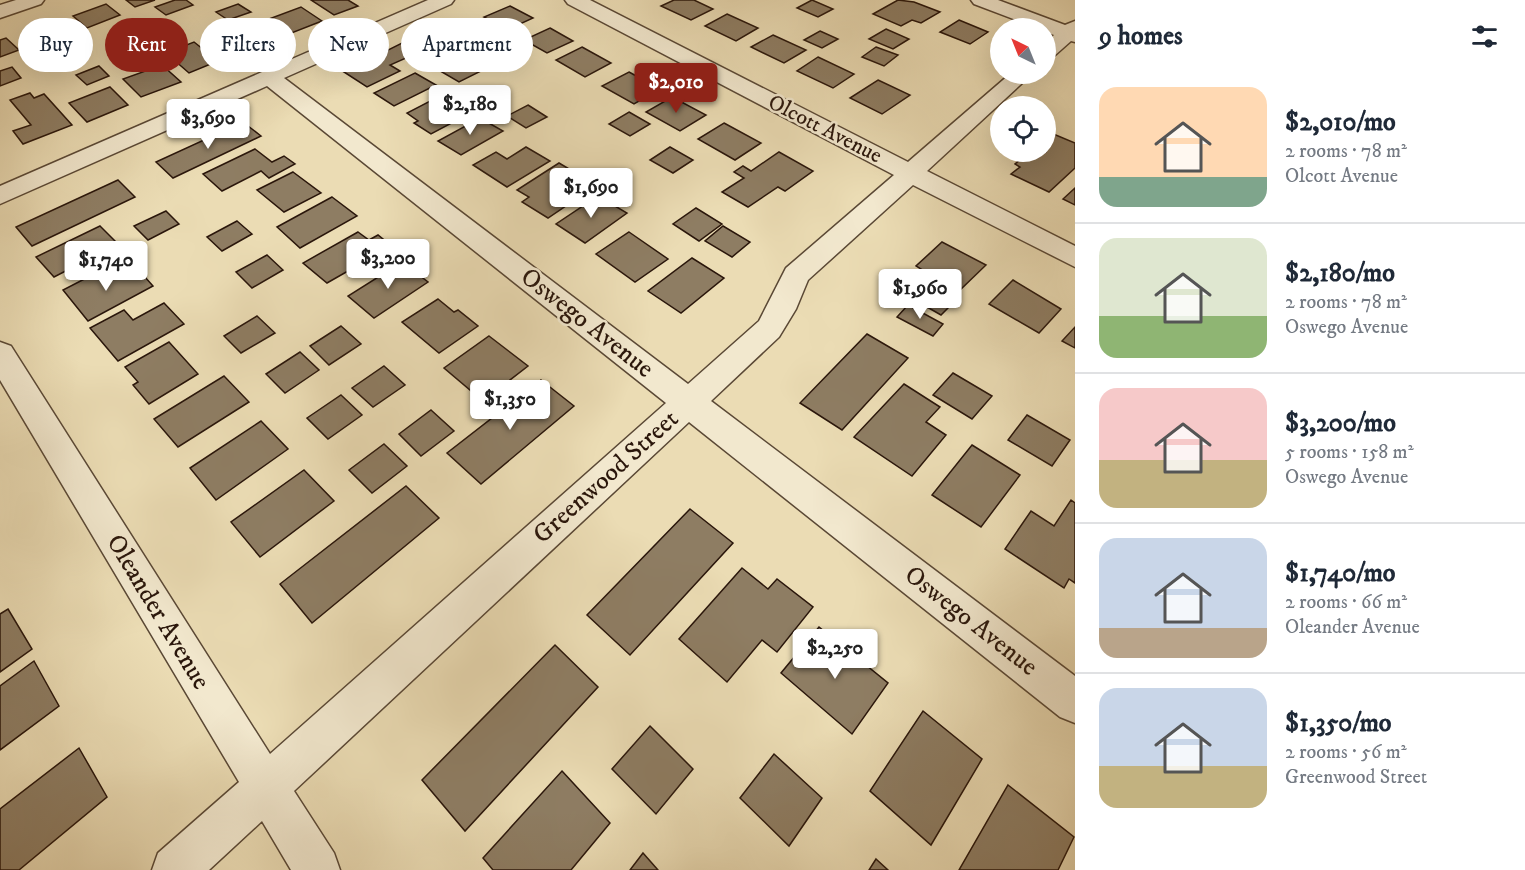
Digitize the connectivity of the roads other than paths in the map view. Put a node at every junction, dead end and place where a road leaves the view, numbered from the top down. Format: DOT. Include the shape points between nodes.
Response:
graph roads {
  1 [pos="34,0"];
  2 [pos="444,0"];
  3 [pos="574,0"];
  4 [pos="981,0"];
  5 [pos="0,12"];
  6 [pos="1073,32"];
  7 [pos="1056,45"];
  8 [pos="270,78"];
  9 [pos="1011,84"];
  10 [pos="909,173"];
  11 [pos="0,196"];
  12 [pos="1075,258"];
  13 [pos="0,354"];
  14 [pos="689,402"];
  15 [pos="1075,702"];
  16 [pos="265,786"];
  17 [pos="175,870"];
  18 [pos="317,870"];
  1 -- 5 [label="street"];
  2 -- 8 [label="street"];
  3 -- 10 [label="street, Olcott Avenue"];
  4 -- 6 [label="street"];
  6 -- 7 [label="street"];
  8 -- 11 [label="street"];
  8 -- 14 [label="street, Oswego Avenue"];
  9 -- 10 [label="street, Greenwood Street"];
  10 -- 12 [label="street, Olcott Avenue"];
  10 -- 14 [label="street, Greenwood Street" via="796,275 769,329"];
  13 -- 16 [label="street, Oleander Avenue"];
  14 -- 15 [label="street, Oswego Avenue"];
  14 -- 16 [label="street, Greenwood Street"];
  16 -- 17 [label="street, Greenwood Street"];
  16 -- 18 [label="street, Oleander Avenue"];
}
